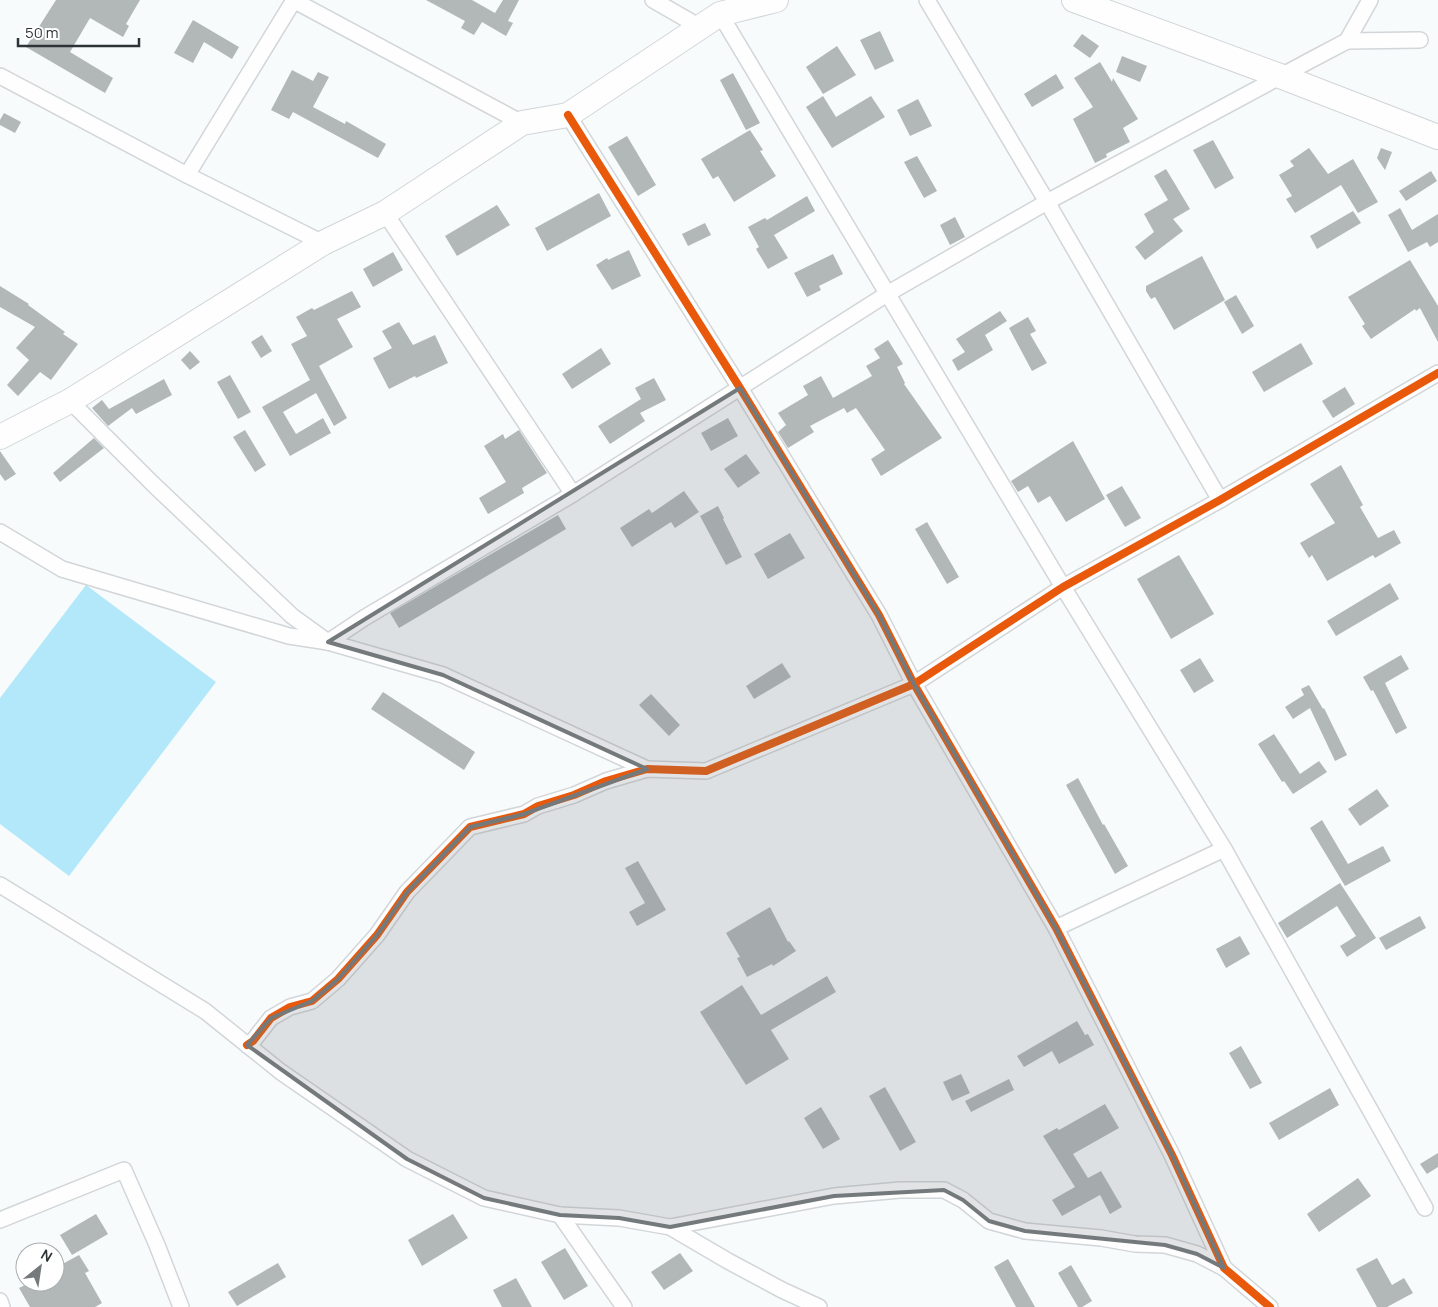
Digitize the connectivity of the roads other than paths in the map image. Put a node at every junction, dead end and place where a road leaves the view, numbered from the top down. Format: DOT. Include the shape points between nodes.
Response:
graph roads {
  1 [pos="294,0"];
  2 [pos="653,0"];
  3 [pos="776,0"];
  4 [pos="927,0"];
  5 [pos="1074,0"];
  6 [pos="1370,0"];
  7 [pos="720,14"];
  8 [pos="700,27"];
  9 [pos="1420,40"];
  10 [pos="1348,41"];
  11 [pos="0,76"];
  12 [pos="1280,76"];
  13 [pos="568,115"];
  14 [pos="522,123"];
  15 [pos="1438,137"];
  16 [pos="187,175"];
  17 [pos="1047,202"];
  18 [pos="385,213"];
  19 [pos="323,243"];
  20 [pos="887,294"];
  21 [pos="1438,373"];
  22 [pos="740,388"];
  23 [pos="70,401"];
  24 [pos="0,437"];
  25 [pos="573,494"];
  26 [pos="1220,500"];
  27 [pos="0,532"];
  28 [pos="1063,587"];
  29 [pos="328,642"];
  30 [pos="914,684"];
  31 [pos="647,770"];
  32 [pos="1224,849"];
  33 [pos="0,885"];
  34 [pos="1056,928"];
  35 [pos="247,1045"];
  36 [pos="1425,1208"];
  37 [pos="560,1215"];
  38 [pos="0,1220"];
  39 [pos="670,1227"];
  40 [pos="1224,1268"];
  41 [pos="0,1301"];
  42 [pos="2,1307"];
  43 [pos="181,1307"];
  44 [pos="624,1307"];
  45 [pos="819,1307"];
  46 [pos="1270,1307"];
  1 -- 14 [label="street"];
  1 -- 16 [label="street"];
  2 -- 8 [label="street"];
  3 -- 7 [label="main road"];
  4 -- 17 [label="street"];
  5 -- 12 [label="main road"];
  6 -- 10 [label="street"];
  7 -- 8 [label="main road"];
  7 -- 20 [label="street"];
  8 -- 13 [label="main road"];
  9 -- 10 [label="street"];
  10 -- 12 [label="street"];
  11 -- 16 [label="street"];
  12 -- 15 [label="main road"];
  12 -- 17 [label="street"];
  13 -- 14 [label="main road"];
  13 -- 22 [label="street"];
  14 -- 18 [label="main road"];
  16 -- 19 [label="street"];
  17 -- 20 [label="street"];
  17 -- 26 [label="street"];
  18 -- 19 [label="main road"];
  18 -- 25 [label="street"];
  19 -- 23 [label="main road"];
  20 -- 22 [label="street"];
  20 -- 28 [label="street"];
  21 -- 26 [label="street"];
  22 -- 25 [label="street"];
  22 -- 30 [label="street" via="879,615"];
  23 -- 24 [label="main road"];
  23 -- 29 [label="street" via="292,616"];
  25 -- 29 [label="street"];
  26 -- 28 [label="street"];
  27 -- 29 [label="street" via="62,569 289,636"];
  28 -- 30 [label="street"];
  28 -- 32 [label="street"];
  29 -- 31 [label="street" via="443,675"];
  30 -- 31 [label="street" via="706,771"];
  30 -- 34 [label="street"];
  31 -- 35 [label="street" via="606,781 524,814 470,827 407,892 377,935 327,990 312,1002 290,1007 271,1018"];
  32 -- 34 [label="street"];
  32 -- 36 [label="street"];
  33 -- 35 [label="street" via="205,1011"];
  34 -- 40 [label="street" via="1172,1155"];
  35 -- 37 [label="street" via="407,1159 484,1198"];
  37 -- 39 [label="street" via="619,1218"];
  37 -- 44 [label="street"];
  38 -- 43 [label="street" via="124,1170"];
  39 -- 40 [label="street" via="834,1196 944,1190 963,1200 989,1221 1025,1231 1165,1246 1197,1254"];
  39 -- 45 [label="street" via="782,1290"];
  40 -- 46 [label="street"];
  41 -- 42 [label="street"];
}
